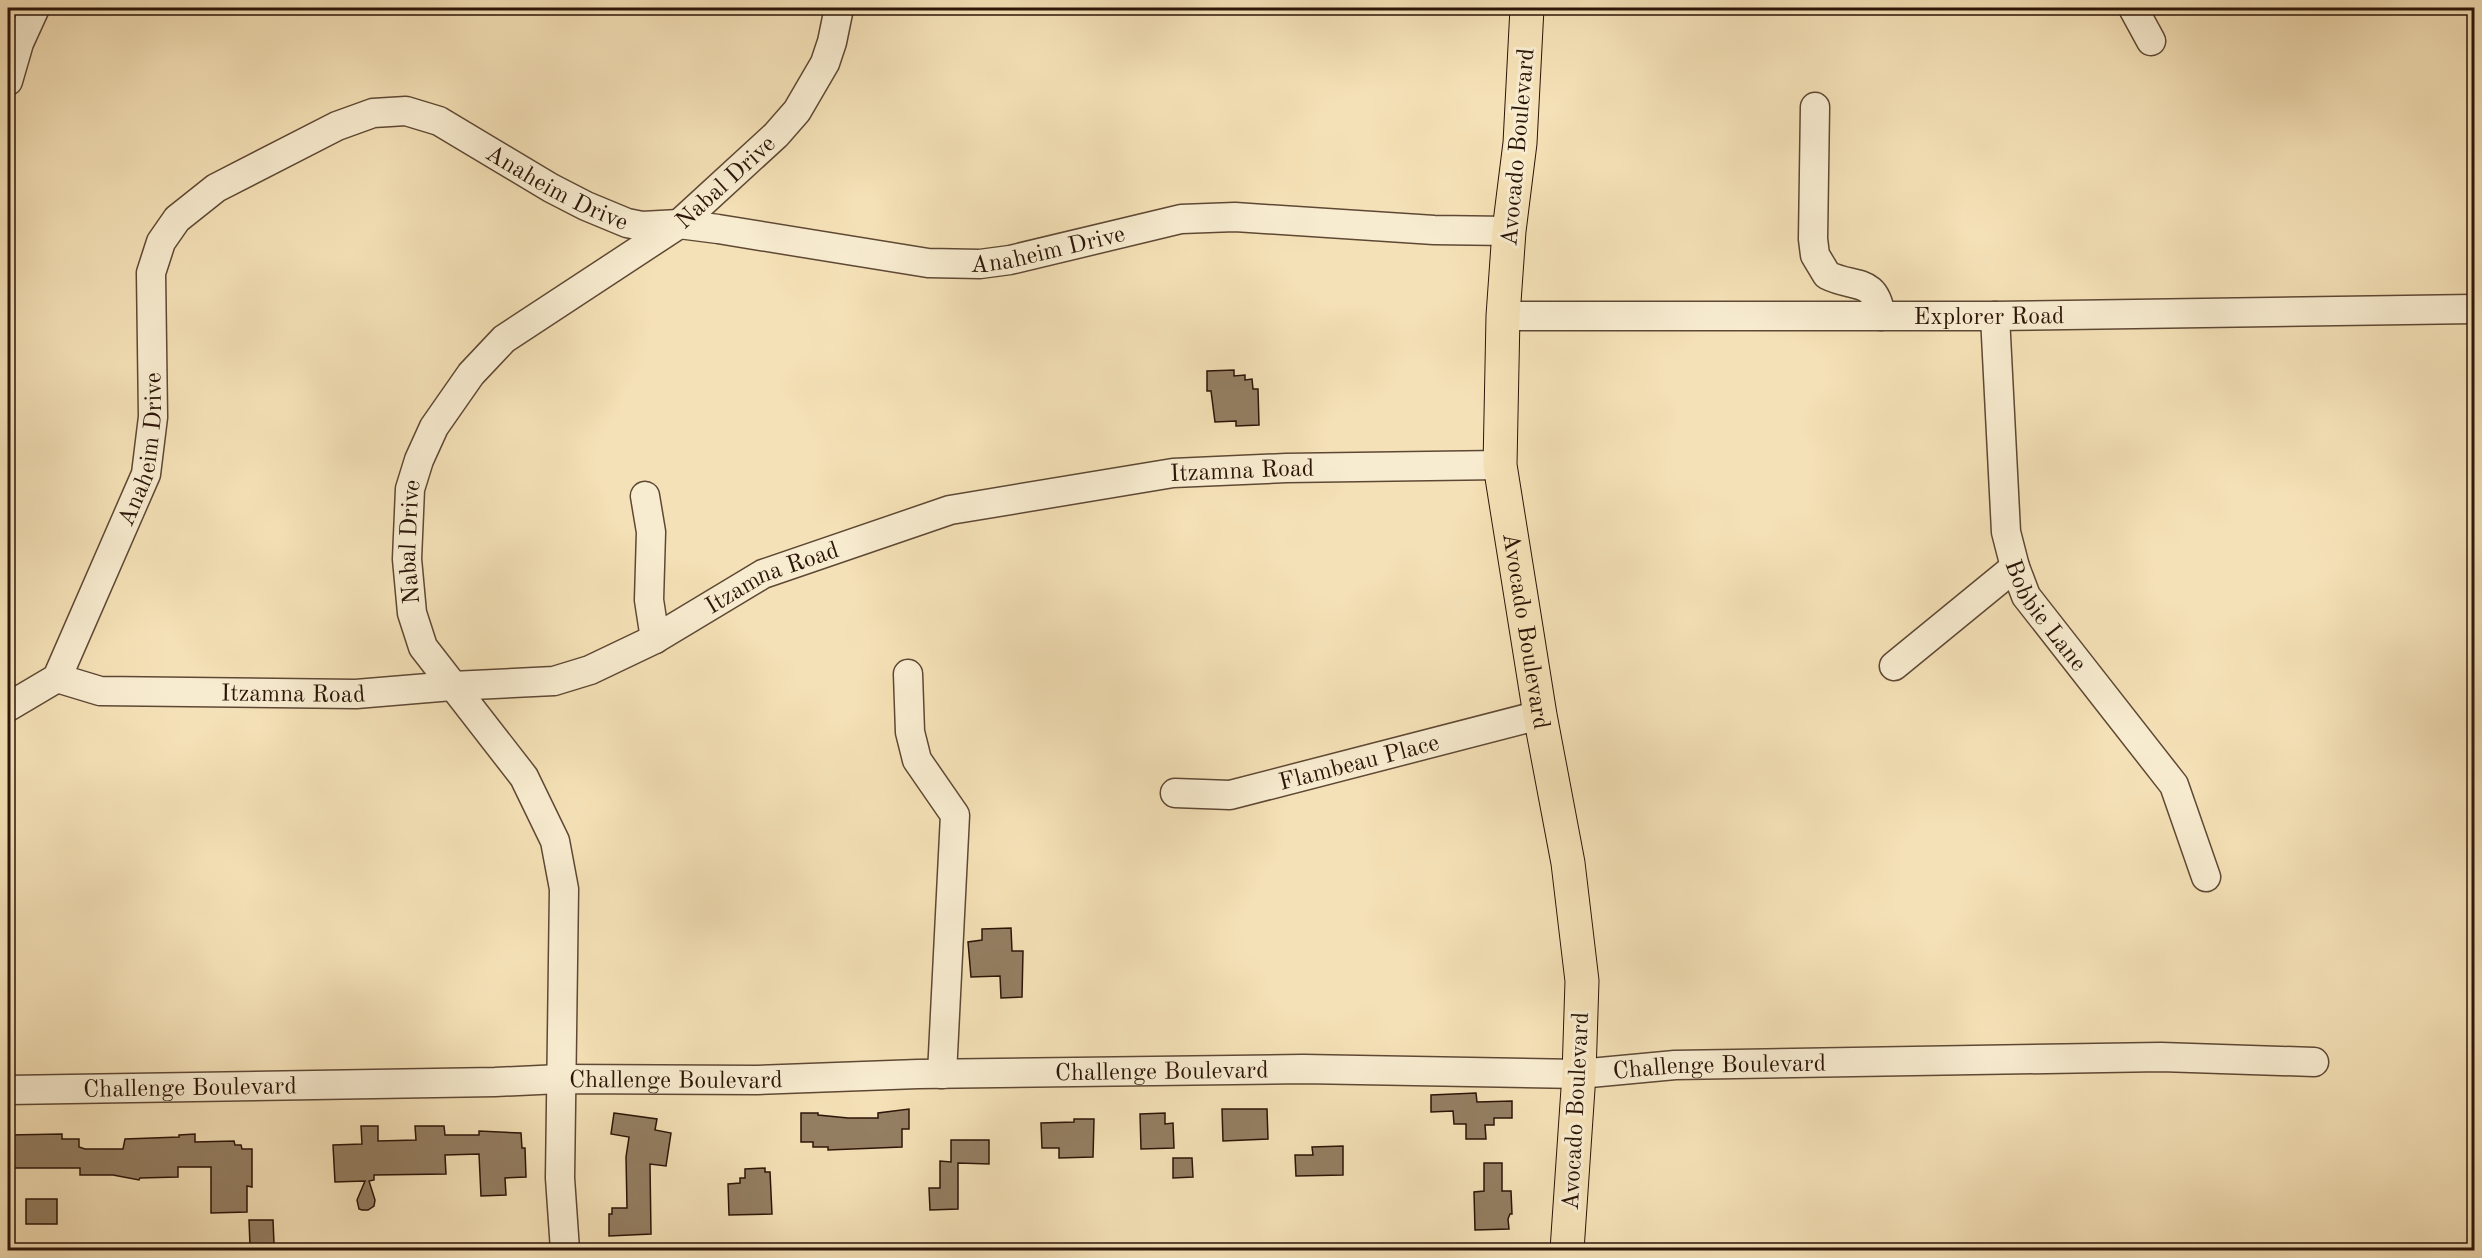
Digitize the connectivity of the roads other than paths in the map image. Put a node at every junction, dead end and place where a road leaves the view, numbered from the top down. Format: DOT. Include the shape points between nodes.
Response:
graph roads {
  1 [pos="35,8"];
  2 [pos="839,8"];
  3 [pos="1527,8"];
  4 [pos="2133,8"];
  5 [pos="2151,41"];
  6 [pos="8,81"];
  7 [pos="1815,107"];
  8 [pos="679,224"];
  9 [pos="1509,231"];
  10 [pos="2475,309"];
  11 [pos="1503,316"];
  12 [pos="1881,316"];
  13 [pos="1995,316"];
  14 [pos="1500,465"];
  15 [pos="645,496"];
  16 [pos="2014,567"];
  17 [pos="655,639"];
  18 [pos="1894,666"];
  19 [pos="908,674"];
  20 [pos="57,678"];
  21 [pos="452,686"];
  22 [pos="8,707"];
  23 [pos="1540,715"];
  24 [pos="1175,793"];
  25 [pos="2205,877"];
  26 [pos="2314,1062"];
  27 [pos="942,1074"];
  28 [pos="1579,1074"];
  29 [pos="560,1079"];
  30 [pos="8,1090"];
  31 [pos="565,1251"];
  32 [pos="1567,1251"];
  1 -- 6 [label="street"];
  2 -- 8 [label="street, Nabal Drive" via="825,63 797,111"];
  3 -- 9 [label="main road, Avocado Boulevard" via="1520,143"];
  4 -- 5 [label="street"];
  7 -- 12 [label="street" via="1815,255 1827,275 1870,288 1879,301"];
  8 -- 9 [label="street, Anaheim Drive" via="928,263 980,264 1010,261 1181,219 1235,217"];
  8 -- 20 [label="street, Anaheim Drive" via="627,223 551,188 439,121 406,111 373,113 337,126 216,188 169,228 154,257 153,417 146,474"];
  8 -- 21 [label="street, Nabal Drive" via="504,339 471,374 434,428 410,489 406,559 412,614 423,647"];
  9 -- 11 [label="main road, Avocado Boulevard"];
  10 -- 13 [label="street, Explorer Road"];
  11 -- 12 [label="street, Explorer Road"];
  11 -- 14 [label="main road, Avocado Boulevard"];
  12 -- 13 [label="street, Explorer Road"];
  13 -- 16 [label="street, Bobbie Lane" via="2006,532"];
  14 -- 17 [label="street, Itzamna Road" via="1173,473 950,510 763,574"];
  14 -- 23 [label="main road, Avocado Boulevard"];
  15 -- 17 [label="street" via="651,532 649,600"];
  16 -- 18 [label="street"];
  16 -- 25 [label="street, Bobbie Lane" via="2026,596 2174,785"];
  17 -- 21 [label="street, Itzamna Road" via="590,670 554,681"];
  19 -- 27 [label="street" via="910,732 917,760 955,815"];
  20 -- 21 [label="street, Itzamna Road" via="100,691 356,693"];
  20 -- 22 [label="street"];
  21 -- 29 [label="street, Nabal Drive" via="524,777 555,841 564,889"];
  23 -- 24 [label="street, Flambeau Place" via="1230,795"];
  23 -- 28 [label="main road, Avocado Boulevard" via="1568,863 1582,981"];
  26 -- 28 [label="street, Challenge Boulevard" via="2162,1058 1884,1061 1675,1065"];
  27 -- 28 [label="street, Challenge Boulevard" via="1303,1069"];
  27 -- 29 [label="street, Challenge Boulevard" via="757,1080"];
  28 -- 32 [label="main road, Avocado Boulevard"];
  29 -- 30 [label="street, Challenge Boulevard"];
  29 -- 31 [label="street, Nabal Drive"];
}
